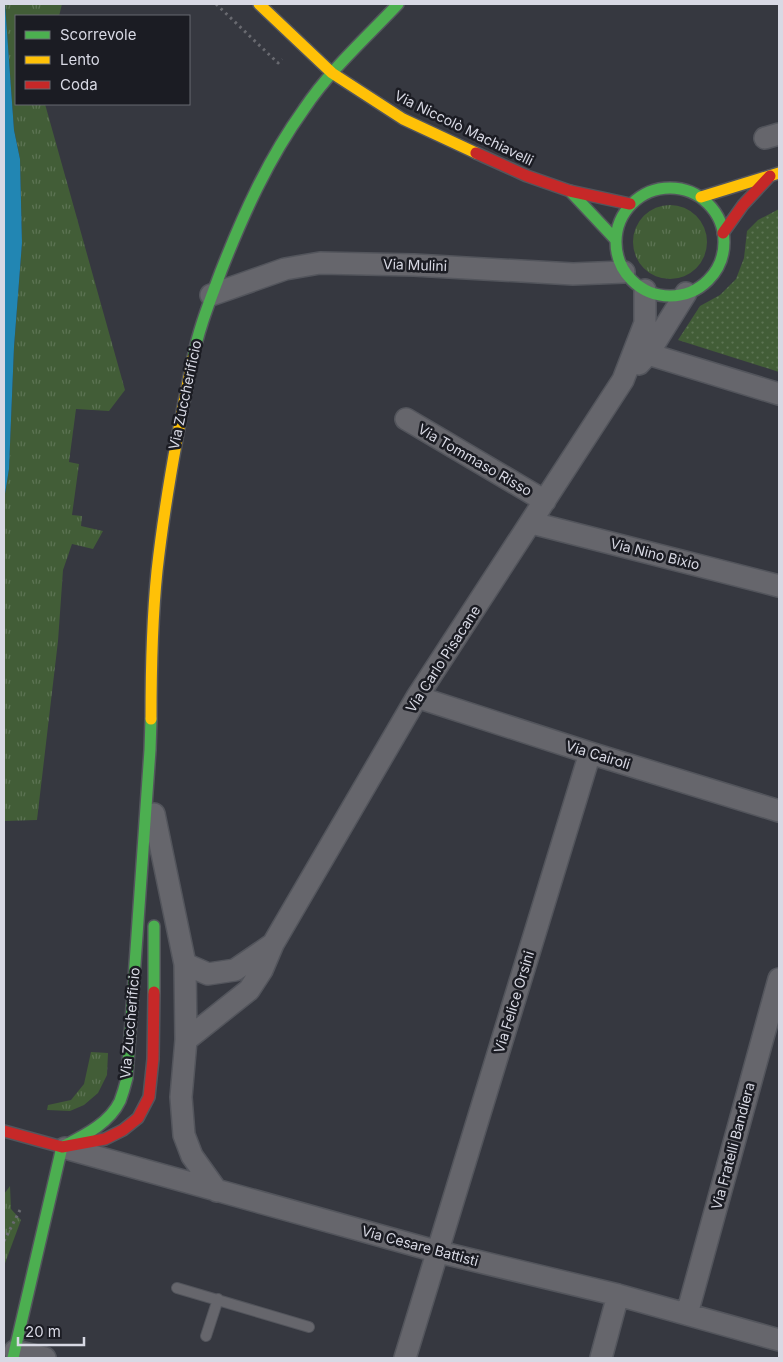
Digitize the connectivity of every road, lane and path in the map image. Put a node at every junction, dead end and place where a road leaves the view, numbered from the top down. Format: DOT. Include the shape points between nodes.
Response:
graph roads {
  1 [pos="259,4"];
  2 [pos="398,4"];
  3 [pos="332,73"];
  4 [pos="775,174"];
  5 [pos="570,191"];
  6 [pos="701,197"];
  7 [pos="630,204"];
  8 [pos="723,233"];
  9 [pos="615,238"];
  10 [pos="624,272"];
  11 [pos="645,290"];
  12 [pos="686,294"];
  13 [pos="210,295"];
  14 [pos="648,354"];
  15 [pos="623,380"];
  16 [pos="779,394"];
  17 [pos="406,419"];
  18 [pos="545,501"];
  19 [pos="532,522"];
  20 [pos="779,586"];
  21 [pos="417,697"];
  22 [pos="150,750"];
  23 [pos="590,753"];
  24 [pos="779,811"];
  25 [pos="154,814"];
  26 [pos="154,872"];
  27 [pos="154,910"];
  28 [pos="273,944"];
  29 [pos="185,964"];
  30 [pos="779,979"];
  31 [pos="186,1040"];
  32 [pos="4,1131"];
  33 [pos="62,1147"];
  34 [pos="217,1191"];
  35 [pos="439,1252"];
  36 [pos="177,1288"];
  37 [pos="618,1295"];
  38 [pos="218,1299"];
  39 [pos="687,1314"];
  40 [pos="309,1327"];
  41 [pos="206,1336"];
  42 [pos="779,1340"];
  43 [pos="14,1355"];
  44 [pos="45,1358"];
  45 [pos="405,1358"];
  46 [pos="602,1358"];
  1 -- 3 [label="main road, Via Niccolò Machiavelli"];
  2 -- 3 [label="main road, Via Zuccherificio"];
  3 -- 5 [label="main road, Via Niccolò Machiavelli" via="403,119 527,176"];
  3 -- 13 [label="main road, Via Zuccherificio" via="304,108 272,158"];
  4 -- 6 [label="main road"];
  4 -- 8 [label="main road" via="743,206"];
  5 -- 7 [label="main road, Via Niccolò Machiavelli"];
  5 -- 9 [label="main road, Via Niccolò Machiavelli"];
  6 -- 7 [label="main road" via="672,187 642,195"];
  6 -- 8 [label="main road" via="712,207"];
  7 -- 9 [label="main road"];
  8 -- 12 [label="main road" via="720,263 700,287"];
  9 -- 10 [label="main road" via="617,256"];
  10 -- 11 [label="main road"];
  10 -- 13 [label="street, Via Mulini" via="573,274 414,264 320,263 285,269"];
  11 -- 12 [label="main road" via="658,295"];
  11 -- 15 [label="street, Via Carlo Pisacane" via="645,323"];
  12 -- 14 [label="street, Via Carlo Pisacane"];
  13 -- 22 [label="main road, Via Zuccherificio" via="198,331 172,460 156,572"];
  14 -- 15 [label="street, Via Carlo Pisacane"];
  14 -- 16 [label="street"];
  15 -- 18 [label="street, Via Carlo Pisacane"];
  17 -- 18 [label="street, Via Tommaso Risso"];
  18 -- 19 [label="street, Via Carlo Pisacane"];
  19 -- 20 [label="street, Via Nino Bixio"];
  19 -- 21 [label="street, Via Carlo Pisacane"];
  21 -- 23 [label="street, Via Cairoli"];
  21 -- 28 [label="street, Via Carlo Pisacane"];
  22 -- 25 [label="main road, Via Zuccherificio"];
  22 -- 33 [label="main road, Via Zuccherificio" via="127,1078 117,1107 107,1118"];
  23 -- 24 [label="street, Via Cairoli"];
  23 -- 35 [label="street, Via Felice Orsini"];
  25 -- 26 [label="main road, Via Zuccherificio"];
  25 -- 29 [label="street, Via Zuccherificio"];
  27 -- 33 [label="main road, Via Zuccherificio" via="153,1051 149,1097 138,1118 123,1130 105,1138"];
  28 -- 29 [label="street" via="235,970 208,974"];
  28 -- 31 [label="street, Via Carlo Pisacane" via="262,970 248,990"];
  29 -- 31 [label="street, Via Zuccherificio"];
  30 -- 39 [label="street, Via Fratelli Bandiera"];
  31 -- 34 [label="street, Via Zuccherificio" via="181,1097 184,1135 192,1156"];
  32 -- 33 [label="main road"];
  33 -- 34 [label="street, Via Cesare Battisti"];
  33 -- 43 [label="main road"];
  34 -- 35 [label="street, Via Cesare Battisti"];
  35 -- 37 [label="street, Via Cesare Battisti"];
  35 -- 45 [label="street, Via Felice Orsini"];
  36 -- 38 [label="lane"];
  37 -- 39 [label="street, Via Cesare Battisti"];
  37 -- 46 [label="street"];
  38 -- 40 [label="lane"];
  38 -- 41 [label="lane"];
  39 -- 42 [label="street, Via Cesare Battisti"];
  43 -- 44 [label="street"];
}
